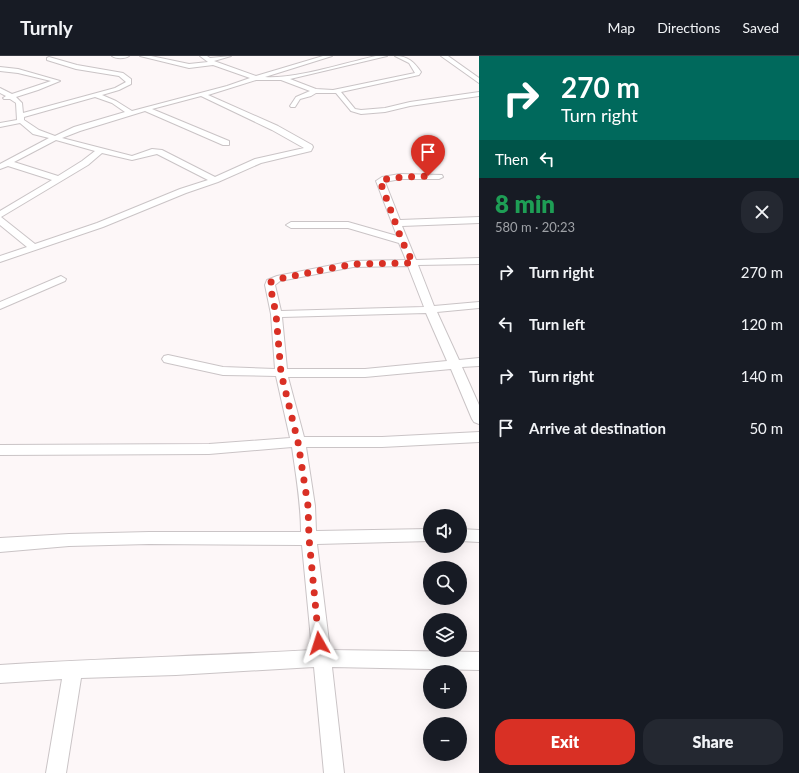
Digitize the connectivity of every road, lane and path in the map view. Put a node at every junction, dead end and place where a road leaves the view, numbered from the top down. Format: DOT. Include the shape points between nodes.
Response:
graph roads {
  1 [pos="115,56"];
  2 [pos="126,56"];
  3 [pos="143,56"];
  4 [pos="203,56"];
  5 [pos="228,56"];
  6 [pos="329,56"];
  7 [pos="384,56"];
  8 [pos="398,56"];
  9 [pos="444,56"];
  10 [pos="49,59"];
  11 [pos="211,62"];
  12 [pos="0,69"];
  13 [pos="257,78"];
  14 [pos="282,78"];
  15 [pos="479,81"];
  16 [pos="0,90"];
  17 [pos="315,91"];
  18 [pos="337,91"];
  19 [pos="201,94"];
  20 [pos="479,94"];
  21 [pos="95,95"];
  22 [pos="12,96"];
  23 [pos="0,100"];
  24 [pos="293,106"];
  25 [pos="145,110"];
  26 [pos="131,113"];
  27 [pos="21,119"];
  28 [pos="0,125"];
  29 [pos="55,138"];
  30 [pos="226,143"];
  31 [pos="101,150"];
  32 [pos="8,163"];
  33 [pos="0,167"];
  34 [pos="439,177"];
  35 [pos="59,179"];
  36 [pos="215,180"];
  37 [pos="0,214"];
  38 [pos="0,220"];
  39 [pos="479,220"];
  40 [pos="396,223"];
  41 [pos="291,225"];
  42 [pos="402,241"];
  43 [pos="34,248"];
  44 [pos="0,259"];
  45 [pos="479,262"];
  46 [pos="413,263"];
  47 [pos="61,279"];
  48 [pos="479,305"];
  49 [pos="0,306"];
  50 [pos="430,309"];
  51 [pos="276,314"];
  52 [pos="168,359"];
  53 [pos="479,362"];
  54 [pos="455,364"];
  55 [pos="281,373"];
  56 [pos="479,419"];
  57 [pos="479,437"];
  58 [pos="298,442"];
  59 [pos="0,450"];
  60 [pos="467,535"];
  61 [pos="423,536"];
  62 [pos="479,536"];
  63 [pos="309,538"];
  64 [pos="0,545"];
  65 [pos="320,658"];
  66 [pos="479,661"];
  67 [pos="73,669"];
  68 [pos="0,674"];
  69 [pos="56,773"];
  70 [pos="334,773"];
  1 -- 2 [label="street"];
  3 -- 11 [label="street" via="189,66"];
  4 -- 11 [label="street"];
  5 -- 11 [label="street"];
  6 -- 13 [label="street"];
  7 -- 14 [label="street"];
  8 -- 18 [label="street" via="413,65 418,74"];
  9 -- 15 [label="street"];
  10 -- 21 [label="street" via="121,74 129,80 129,83 121,87"];
  11 -- 13 [label="street"];
  12 -- 22 [label="street" via="57,81"];
  13 -- 14 [label="street"];
  13 -- 19 [label="street"];
  14 -- 17 [label="street"];
  16 -- 22 [label="street"];
  17 -- 18 [label="street"];
  17 -- 24 [label="street" via="298,98"];
  18 -- 20 [label="street" via="353,110 361,112"];
  19 -- 25 [label="street"];
  19 -- 36 [label="street" via="275,128 309,147 258,161"];
  21 -- 26 [label="street" via="114,102"];
  21 -- 27 [label="street"];
  22 -- 23 [label="street"];
  22 -- 27 [label="street" via="19,103"];
  25 -- 26 [label="street"];
  25 -- 30 [label="street"];
  26 -- 29 [label="street"];
  27 -- 28 [label="street"];
  27 -- 29 [label="street" via="36,132"];
  29 -- 31 [label="street"];
  29 -- 32 [label="street"];
  31 -- 35 [label="street"];
  31 -- 36 [label="street" via="135,158 155,151"];
  32 -- 33 [label="street"];
  32 -- 35 [label="street"];
  34 -- 40 [label="street" via="390,178 380,181"];
  35 -- 37 [label="street"];
  36 -- 43 [label="street"];
  38 -- 43 [label="street"];
  39 -- 40 [label="street"];
  40 -- 42 [label="street"];
  41 -- 42 [label="street" via="348,225"];
  42 -- 46 [label="street"];
  43 -- 44 [label="street"];
  45 -- 46 [label="street"];
  46 -- 50 [label="street"];
  46 -- 51 [label="street" via="353,264 278,279 270,285"];
  47 -- 49 [label="street"];
  48 -- 50 [label="street"];
  50 -- 51 [label="street" via="348,314"];
  50 -- 54 [label="street"];
  51 -- 55 [label="street"];
  52 -- 55 [label="street" via="223,371"];
  53 -- 54 [label="street"];
  54 -- 55 [label="street" via="365,372"];
  54 -- 56 [label="street"];
  55 -- 58 [label="street"];
  57 -- 58 [label="street" via="382,442"];
  58 -- 59 [label="street" via="209,449"];
  58 -- 63 [label="street" via="308,506"];
  60 -- 62 [label="street"];
  61 -- 63 [label="street"];
  63 -- 64 [label="street" via="149,538"];
  63 -- 65 [label="street"];
  65 -- 66 [label="street"];
  65 -- 67 [label="street"];
  65 -- 70 [label="street"];
  67 -- 68 [label="street"];
  67 -- 69 [label="street"];
}
